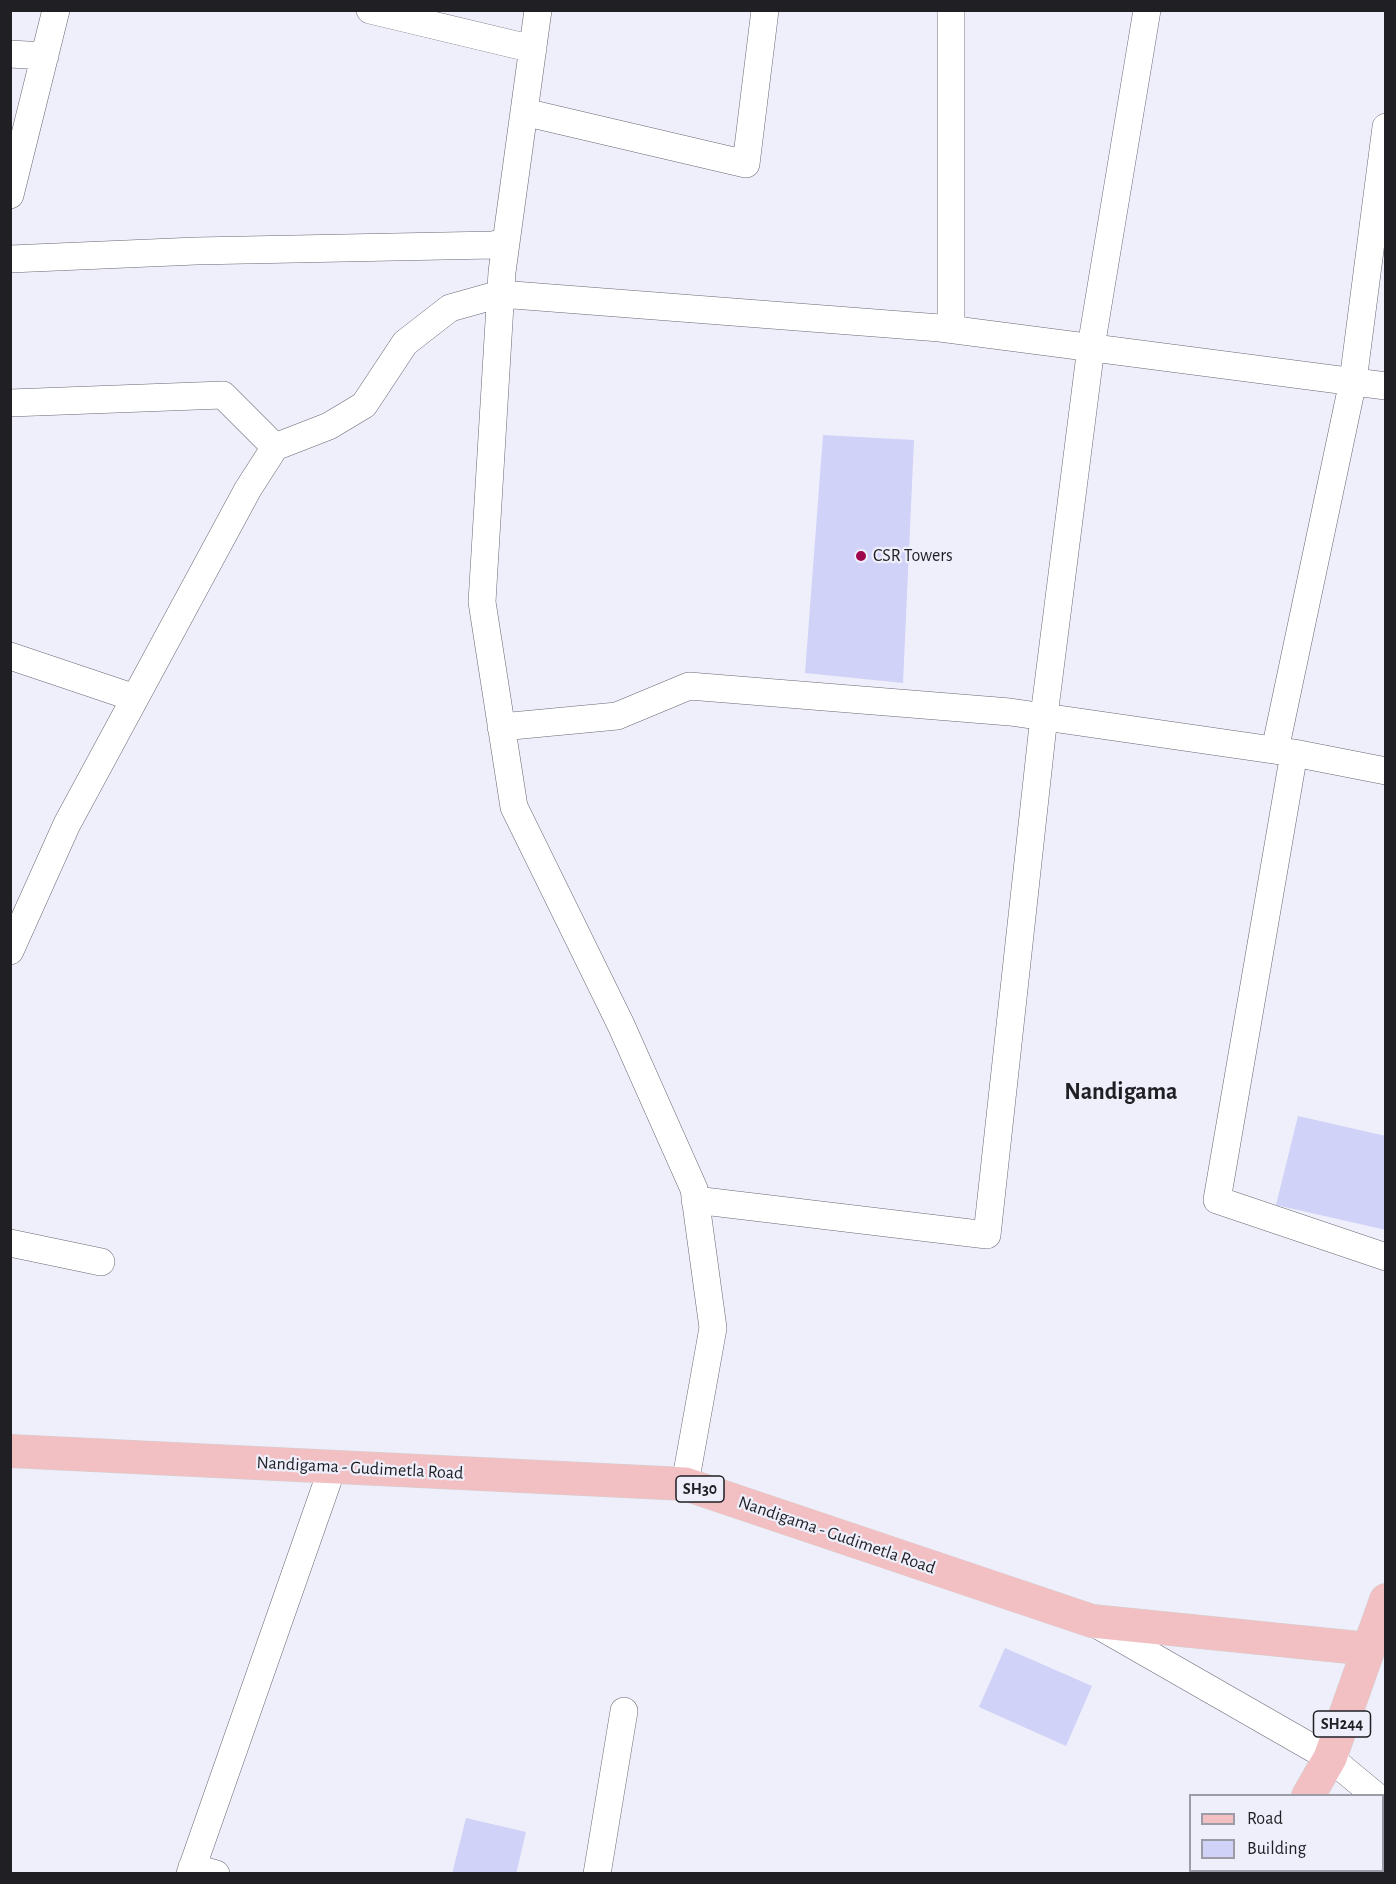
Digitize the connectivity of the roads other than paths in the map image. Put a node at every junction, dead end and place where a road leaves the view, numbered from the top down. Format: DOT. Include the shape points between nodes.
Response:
graph roads {
  1 [pos="56,10"];
  2 [pos="370,10"];
  3 [pos="538,10"];
  4 [pos="765,10"];
  5 [pos="951,10"];
  6 [pos="1147,10"];
  7 [pos="533,49"];
  8 [pos="10,54"];
  9 [pos="45,56"];
  10 [pos="524,112"];
  11 [pos="1386,127"];
  12 [pos="10,195"];
  13 [pos="506,242"];
  14 [pos="10,259"];
  15 [pos="500,294"];
  16 [pos="951,329"];
  17 [pos="1091,347"];
  18 [pos="1353,381"];
  19 [pos="1386,386"];
  20 [pos="10,403"];
  21 [pos="275,447"];
  22 [pos="10,656"];
  23 [pos="135,698"];
  24 [pos="1044,716"];
  25 [pos="501,727"];
  26 [pos="1285,752"];
  27 [pos="1386,771"];
  28 [pos="10,951"];
  29 [pos="695,1200"];
  30 [pos="10,1242"];
  31 [pos="1386,1257"];
  32 [pos="101,1262"];
  33 [pos="10,1451"];
  34 [pos="333,1467"];
  35 [pos="685,1484"];
  36 [pos="1386,1600"];
  37 [pos="1092,1621"];
  38 [pos="1369,1649"];
  39 [pos="624,1711"];
  40 [pos="1330,1758"];
  41 [pos="1309,1794"];
  42 [pos="1374,1794"];
  43 [pos="200,1872"];
  44 [pos="597,1874"];
  1 -- 9 [label="street"];
  2 -- 7 [label="street"];
  3 -- 7 [label="street"];
  4 -- 10 [label="street" via="746,164"];
  5 -- 16 [label="street"];
  6 -- 17 [label="street"];
  7 -- 10 [label="street"];
  8 -- 9 [label="street"];
  9 -- 12 [label="street"];
  10 -- 13 [label="street"];
  11 -- 18 [label="street"];
  13 -- 14 [label="street"];
  13 -- 15 [label="street"];
  15 -- 16 [label="street"];
  15 -- 21 [label="street" via="450,308 405,343 364,405 329,426"];
  15 -- 25 [label="street" via="482,603"];
  16 -- 17 [label="street"];
  17 -- 18 [label="street"];
  17 -- 24 [label="street"];
  18 -- 19 [label="street"];
  18 -- 26 [label="street"];
  20 -- 21 [label="street" via="223,395"];
  21 -- 23 [label="street" via="248,489"];
  22 -- 23 [label="street"];
  23 -- 28 [label="street" via="67,824"];
  24 -- 25 [label="street" via="689,686 617,716"];
  24 -- 26 [label="street"];
  24 -- 29 [label="street" via="987,1235"];
  25 -- 29 [label="street" via="514,807 621,1026 694,1189"];
  26 -- 27 [label="street"];
  26 -- 31 [label="street" via="1216,1200"];
  29 -- 35 [label="street" via="713,1328"];
  30 -- 32 [label="street"];
  33 -- 34 [label="main road, Nandigama - Gudimetla Road / SH30"];
  34 -- 35 [label="main road, Nandigama - Gudimetla Road / SH30"];
  34 -- 43 [label="street"];
  35 -- 37 [label="main road, Nandigama - Gudimetla Road / SH30"];
  36 -- 38 [label="main road, SH244"];
  37 -- 38 [label="main road, Nandigama - Gudimetla Road / SH30"];
  37 -- 40 [label="street"];
  38 -- 40 [label="main road, SH244"];
  39 -- 44 [label="street"];
  40 -- 41 [label="main road, SH244"];
  40 -- 42 [label="street"];
}
